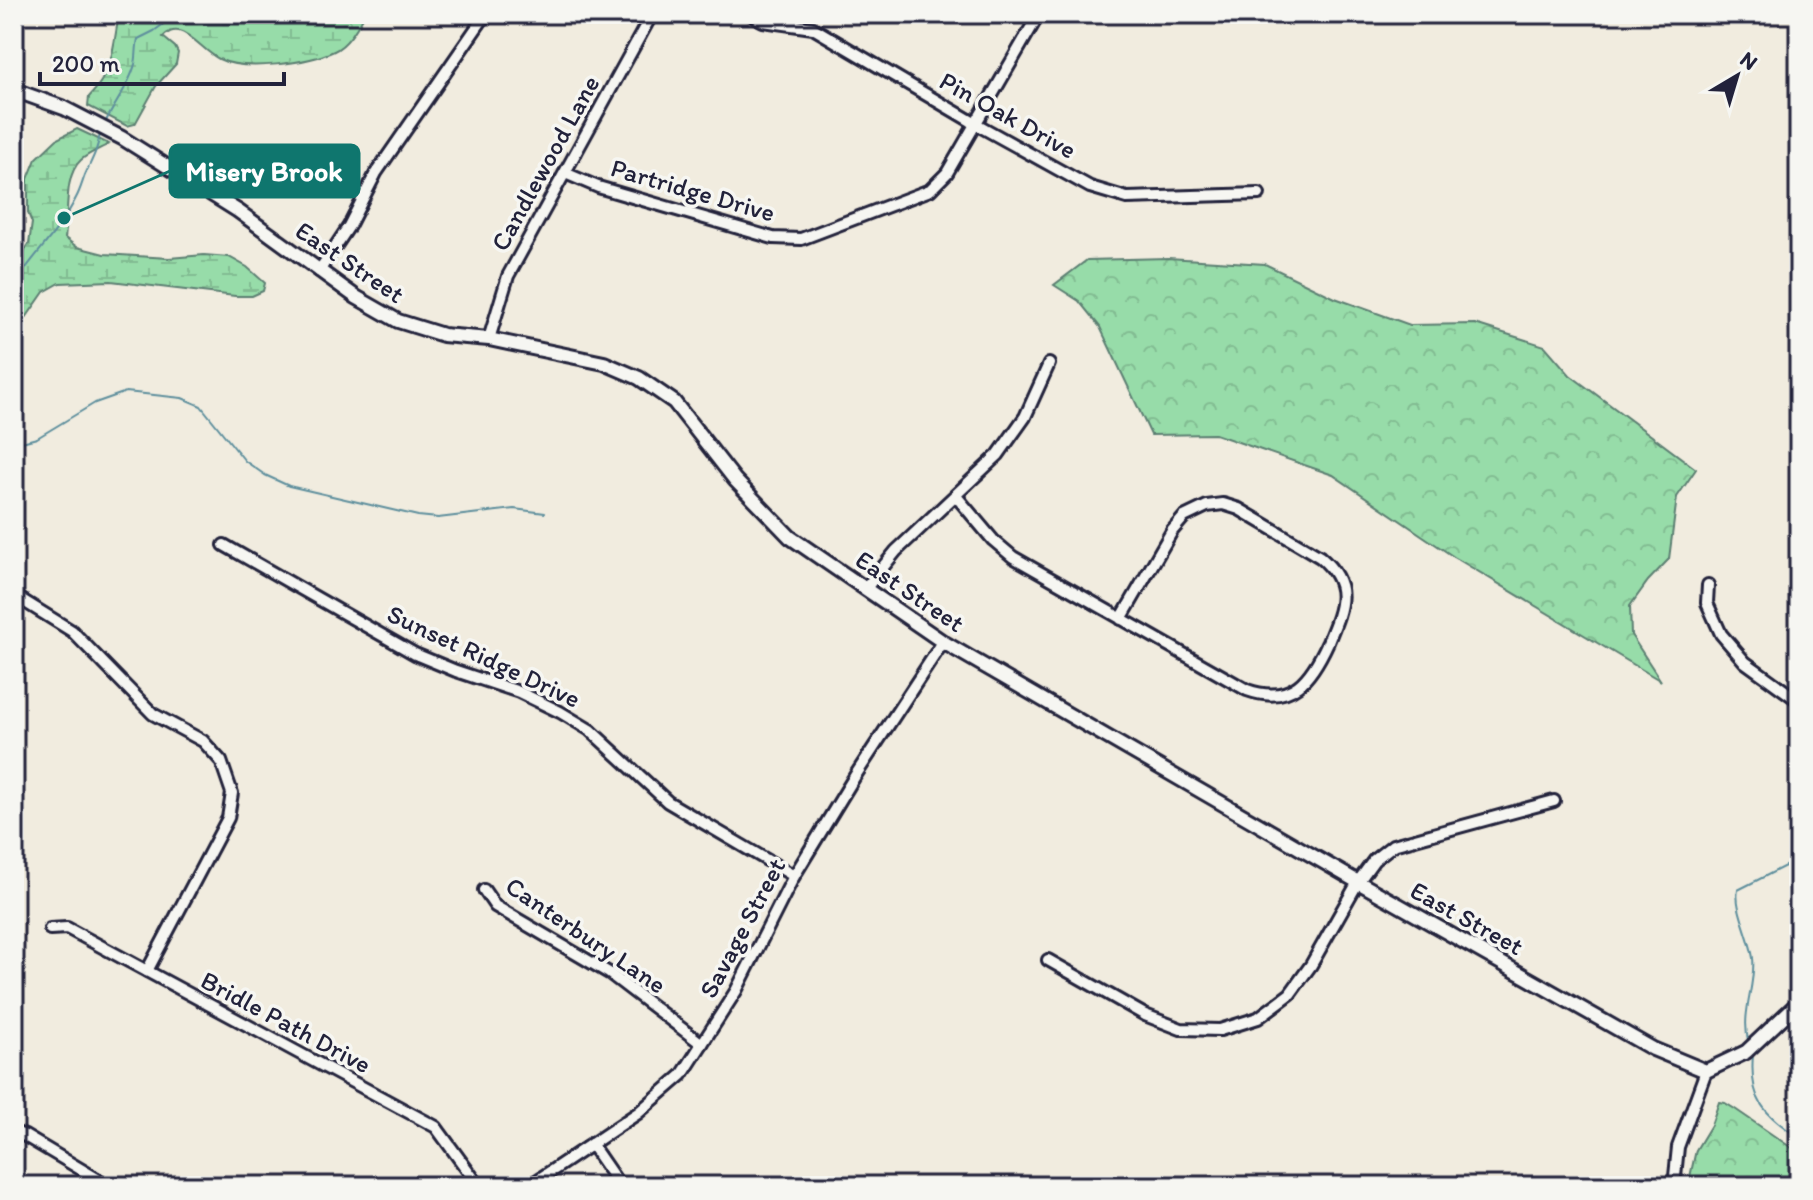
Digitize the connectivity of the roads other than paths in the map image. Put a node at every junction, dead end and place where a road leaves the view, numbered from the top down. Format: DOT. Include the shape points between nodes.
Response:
graph roads {
  1 [pos="486,14"];
  2 [pos="652,14"];
  3 [pos="750,14"];
  4 [pos="1039,14"];
  5 [pos="14,90"];
  6 [pos="976,124"];
  7 [pos="565,173"];
  8 [pos="1259,194"];
  9 [pos="319,271"];
  10 [pos="489,339"];
  11 [pos="1049,364"];
  12 [pos="956,496"];
  13 [pos="224,545"];
  14 [pos="1708,585"];
  15 [pos="866,588"];
  16 [pos="14,595"];
  17 [pos="1121,619"];
  18 [pos="943,642"];
  19 [pos="1799,701"];
  20 [pos="1554,801"];
  21 [pos="794,876"];
  22 [pos="1358,882"];
  23 [pos="484,890"];
  24 [pos="50,929"];
  25 [pos="1048,960"];
  26 [pos="147,971"];
  27 [pos="1799,1002"];
  28 [pos="702,1044"];
  29 [pos="1706,1071"];
  30 [pos="14,1132"];
  31 [pos="591,1144"];
  32 [pos="109,1186"];
  33 [pos="479,1186"];
  34 [pos="529,1186"];
  35 [pos="620,1186"];
  36 [pos="1674,1186"];
  1 -- 9 [label="street" via="376,173"];
  2 -- 7 [label="street, Candlewood Lane"];
  3 -- 6 [label="street, Pin Oak Drive" via="763,21 813,28"];
  4 -- 6 [label="street, Partridge Drive"];
  5 -- 9 [label="street, East Street" via="122,138 238,211"];
  6 -- 7 [label="street, Partridge Drive" via="947,173 930,190 801,239 773,238"];
  6 -- 8 [label="street, Pin Oak Drive" via="1090,187 1127,198"];
  7 -- 10 [label="street, Candlewood Lane" via="508,276"];
  9 -- 10 [label="street, East Street" via="398,321 443,335"];
  10 -- 15 [label="street, East Street" via="604,363 639,378 674,402 735,480 790,537"];
  11 -- 12 [label="street" via="1025,417 998,455"];
  12 -- 15 [label="street" via="896,551"];
  12 -- 17 [label="street" via="1002,549"];
  13 -- 21 [label="street, Sunset Ridge Drive" via="415,654 560,712 590,730 668,802"];
  14 -- 19 [label="street" via="1707,603 1721,634 1745,662"];
  15 -- 18 [label="street, East Street"];
  16 -- 26 [label="street" via="72,631 153,714 203,741 221,761 232,793 228,818"];
  17 -- 17 [label="street" via="1247,690 1275,695 1289,692 1318,663 1341,611 1342,593 1339,578 1320,557 1223,504 1184,517"];
  18 -- 21 [label="street, Savage Street"];
  18 -- 22 [label="street, East Street"];
  20 -- 22 [label="street" via="1393,845"];
  21 -- 28 [label="street, Savage Street" via="736,991"];
  22 -- 25 [label="street" via="1290,994 1258,1018 1220,1030 1181,1029 1145,1015"];
  22 -- 29 [label="street, East Street" via="1653,1049"];
  23 -- 28 [label="street, Canterbury Lane" via="495,906 609,973"];
  24 -- 26 [label="street, Bridle Path Drive" via="67,928"];
  26 -- 33 [label="street, Bridle Path Drive" via="436,1127"];
  27 -- 29 [label="street" via="1746,1052"];
  28 -- 31 [label="street, Savage Street" via="682,1075"];
  29 -- 36 [label="street" via="1678,1147"];
  30 -- 32 [label="street"];
  31 -- 34 [label="street, Savage Street"];
  31 -- 35 [label="street"];
}
